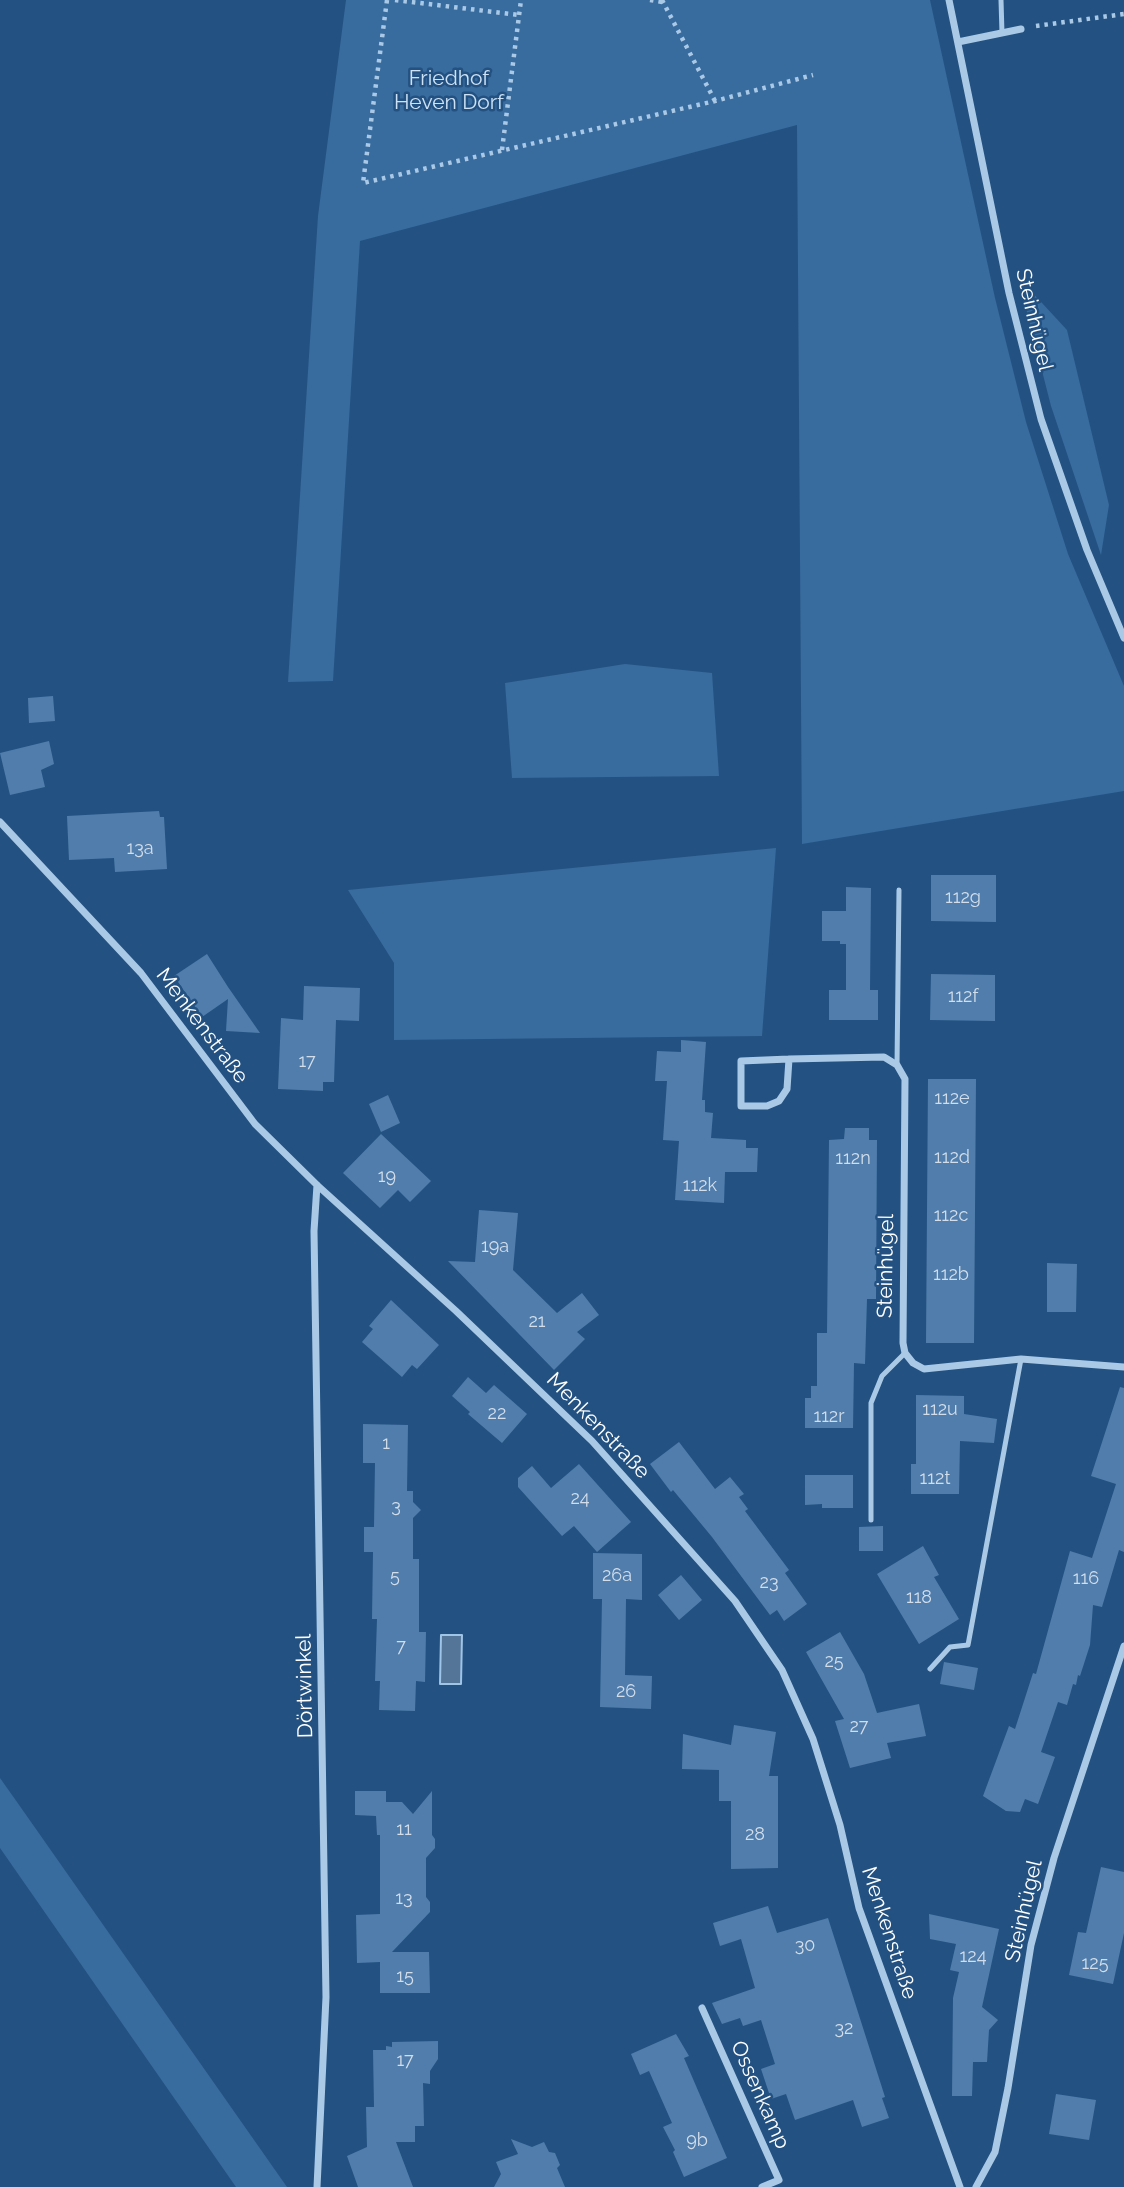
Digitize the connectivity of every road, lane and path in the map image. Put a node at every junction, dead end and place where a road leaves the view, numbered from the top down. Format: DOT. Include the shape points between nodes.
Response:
graph roads {
  1 [pos="387,0"];
  2 [pos="395,0"];
  3 [pos="521,0"];
  4 [pos="650,0"];
  5 [pos="949,0"];
  6 [pos="1001,0"];
  7 [pos="662,1"];
  8 [pos="1124,14"];
  9 [pos="519,15"];
  10 [pos="1021,29"];
  11 [pos="1002,33"];
  12 [pos="958,42"];
  13 [pos="813,75"];
  14 [pos="715,101"];
  15 [pos="502,150"];
  16 [pos="1124,638"];
  17 [pos="0,822"];
  18 [pos="899,890"];
  19 [pos="789,1059"];
  20 [pos="897,1065"];
  21 [pos="317,1185"];
  22 [pos="905,1353"];
  23 [pos="1021,1359"];
  24 [pos="1124,1367"];
  25 [pos="871,1520"];
  26 [pos="1124,1646"];
  27 [pos="930,1669"];
  28 [pos="702,2008"];
  29 [pos="317,2187"];
  30 [pos="762,2187"];
  31 [pos="960,2187"];
  32 [pos="975,2187"];
  1 -- 15 [label="path" via="363,183"];
  2 -- 9 [label="path"];
  3 -- 9 [label="path"];
  4 -- 7 [label="path"];
  5 -- 12 [label="street, Steinhügel"];
  6 -- 11 [label="lane"];
  7 -- 14 [label="path"];
  8 -- 10 [label="path"];
  9 -- 15 [label="path"];
  10 -- 11 [label="street"];
  11 -- 12 [label="street"];
  12 -- 16 [label="street, Steinhügel" via="1009,293 1041,419"];
  13 -- 14 [label="path"];
  14 -- 15 [label="path"];
  17 -- 21 [label="street, Menkenstraße" via="141,973 246,1114"];
  18 -- 20 [label="lane"];
  19 -- 19 [label="street" via="787,1089 779,1101 741,1106 741,1061"];
  19 -- 20 [label="street" via="884,1058"];
  20 -- 22 [label="street, Steinhügel" via="905,1079"];
  21 -- 29 [label="street, Dörtwinkel" via="314,1231 326,1997"];
  21 -- 31 [label="street, Menkenstraße" via="592,1441 735,1601 782,1670 813,1739 859,1908"];
  22 -- 23 [label="street" via="924,1368"];
  22 -- 25 [label="lane" via="882,1376 872,1403"];
  23 -- 24 [label="street"];
  23 -- 27 [label="lane" via="968,1645 950,1647"];
  26 -- 32 [label="street, Steinhügel" via="1054,1858 1031,1945 995,2152"];
  28 -- 30 [label="street, Ossenkamp" via="779,2180"];
}
